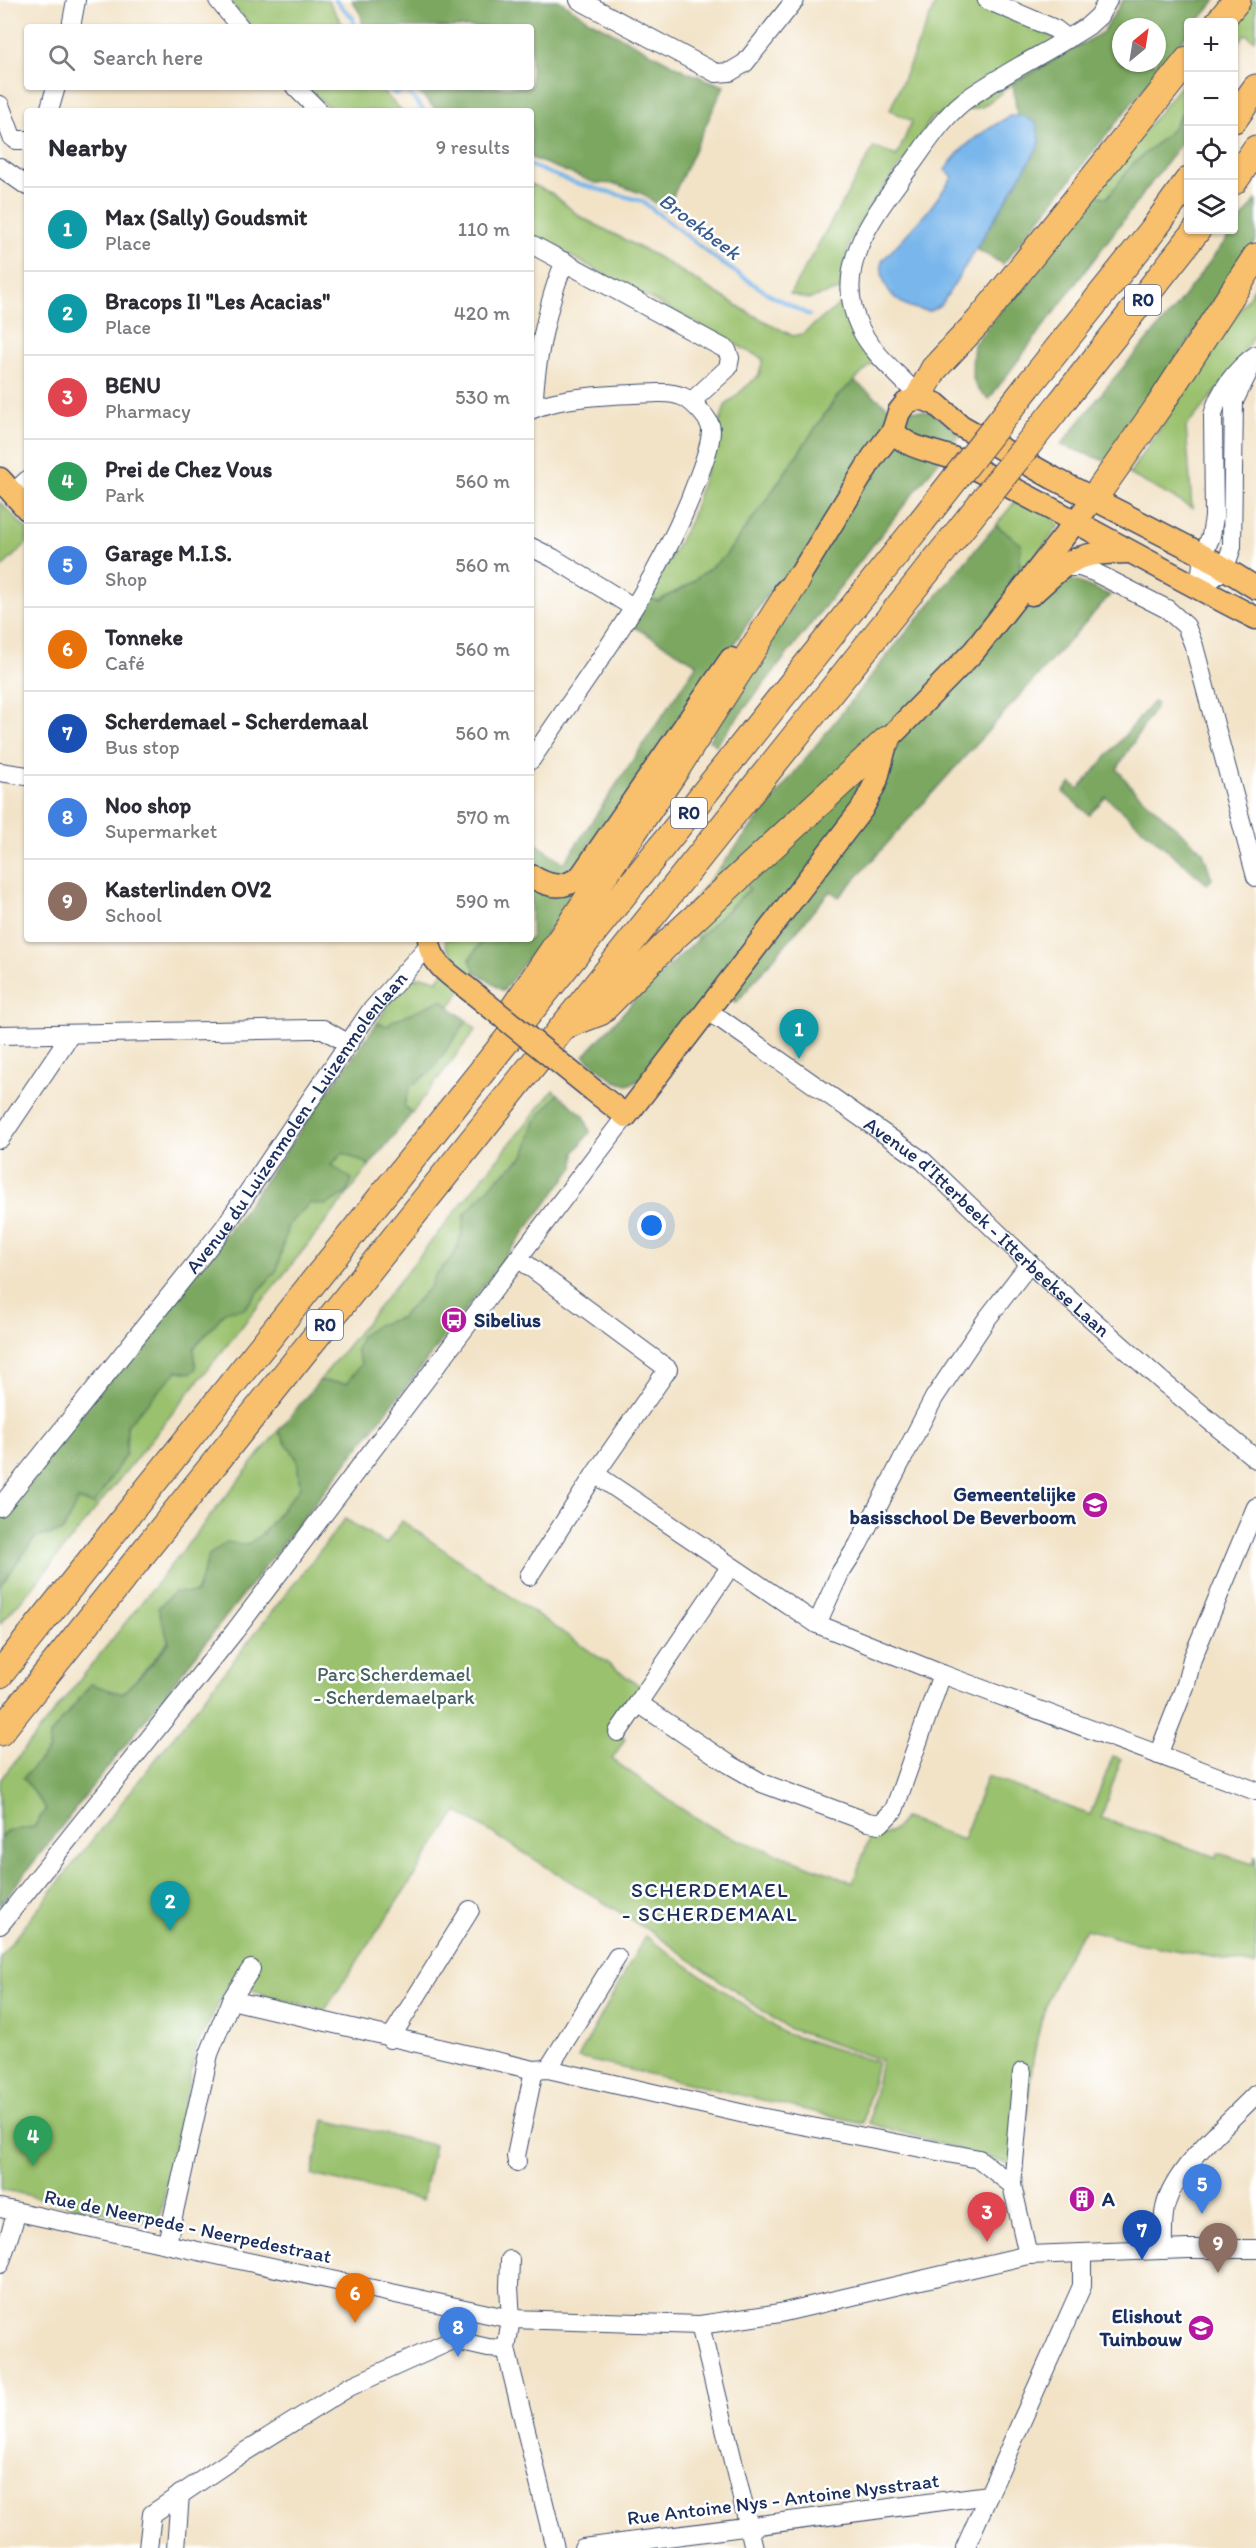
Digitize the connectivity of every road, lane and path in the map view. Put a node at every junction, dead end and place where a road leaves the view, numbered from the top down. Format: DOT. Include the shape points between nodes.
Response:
graph roads {
  1 [pos="76,0"];
  2 [pos="218,0"];
  3 [pos="579,0"];
  4 [pos="795,0"];
  5 [pos="987,0"];
  6 [pos="1108,0"];
  7 [pos="1237,0"];
  8 [pos="1222,18"];
  9 [pos="72,24"];
  10 [pos="238,24"];
  11 [pos="1073,36"];
  12 [pos="1184,65"];
  13 [pos="1256,88"];
  14 [pos="55,90"];
  15 [pos="298,90"];
  16 [pos="0,105"];
  17 [pos="50,108"];
  18 [pos="316,108"];
  19 [pos="1238,112"];
  20 [pos="24,140"];
  21 [pos="1256,149"];
  22 [pos="0,167"];
  23 [pos="1243,174"];
  24 [pos="24,184"];
  25 [pos="1184,187"];
  26 [pos="1194,234"];
  27 [pos="534,246"];
  28 [pos="1256,257"];
  29 [pos="565,262"];
  30 [pos="1256,356"];
  31 [pos="534,392"];
  32 [pos="919,397"];
  33 [pos="692,401"];
  34 [pos="534,408"];
  35 [pos="893,431"];
  36 [pos="1094,498"];
  37 [pos="1076,520"];
  38 [pos="534,549"];
  39 [pos="1132,552"];
  40 [pos="1203,555"];
  41 [pos="1062,567"];
  42 [pos="1225,568"];
  43 [pos="797,580"];
  44 [pos="1256,588"];
  45 [pos="1199,590"];
  46 [pos="633,607"];
  47 [pos="1008,609"];
  48 [pos="1256,618"];
  49 [pos="887,741"];
  50 [pos="534,756"];
  51 [pos="0,772"];
  52 [pos="24,776"];
  53 [pos="534,877"];
  54 [pos="1256,877"];
  55 [pos="429,942"];
  56 [pos="707,1011"];
  57 [pos="565,1025"];
  58 [pos="0,1035"];
  59 [pos="70,1035"];
  60 [pos="349,1044"];
  61 [pos="455,1105"];
  62 [pos="626,1116"];
  63 [pos="0,1138"];
  64 [pos="518,1258"];
  65 [pos="1030,1263"];
  66 [pos="1256,1459"];
  67 [pos="595,1474"];
  68 [pos="0,1507"];
  69 [pos="1256,1507"];
  70 [pos="730,1567"];
  71 [pos="528,1576"];
  72 [pos="817,1624"];
  73 [pos="0,1674"];
  74 [pos="942,1674"];
  75 [pos="638,1703"];
  76 [pos="0,1732"];
  77 [pos="618,1732"];
  78 [pos="1158,1755"];
  79 [pos="1256,1791"];
  80 [pos="470,1910"];
  81 [pos="0,1925"];
  82 [pos="617,1958"];
  83 [pos="252,1969"];
  84 [pos="231,2000"];
  85 [pos="390,2039"];
  86 [pos="541,2070"];
  87 [pos="1022,2072"];
  88 [pos="1256,2094"];
  89 [pos="518,2162"];
  90 [pos="1012,2185"];
  91 [pos="9,2210"];
  92 [pos="167,2243"];
  93 [pos="1256,2249"];
  94 [pos="1163,2250"];
  95 [pos="1082,2253"];
  96 [pos="1028,2255"];
  97 [pos="510,2260"];
  98 [pos="0,2264"];
  99 [pos="511,2319"];
  100 [pos="700,2325"];
  101 [pos="506,2349"];
  102 [pos="180,2494"];
  103 [pos="990,2495"];
  104 [pos="748,2525"];
  105 [pos="148,2548"];
  106 [pos="176,2548"];
  107 [pos="555,2548"];
  108 [pos="583,2548"];
  109 [pos="754,2548"];
  110 [pos="965,2548"];
  1 -- 9 [label="street"];
  2 -- 10 [label="street"];
  3 -- 4 [label="street" via="716,73 730,72 745,63"];
  5 -- 11 [label="street"];
  6 -- 11 [label="street" via="1095,21"];
  7 -- 8 [label="highway"];
  11 -- 32 [label="street" via="961,104 939,127 863,234 854,257 852,305 860,328 881,357"];
  12 -- 32 [label="highway" via="979,321 934,369"];
  13 -- 19 [label="highway"];
  14 -- 17 [label="street"];
  15 -- 18 [label="street"];
  16 -- 20 [label="street" via="16,140"];
  21 -- 23 [label="highway"];
  22 -- 24 [label="street"];
  25 -- 61 [label="highway, R0, bridge"];
  26 -- 57 [label="highway, R0, bridge"];
  27 -- 29 [label="street"];
  28 -- 36 [label="highway"];
  29 -- 31 [label="street" via="557,279"];
  29 -- 33 [label="street" via="726,350 730,358 728,368"];
  30 -- 40 [label="street" via="1246,362 1215,405 1214,516"];
  30 -- 42 [label="street" via="1234,401 1233,531"];
  32 -- 35 [label="main road" via="899,412"];
  32 -- 36 [label="main road" via="936,404 961,426"];
  33 -- 34 [label="street" via="671,392 598,397"];
  33 -- 46 [label="street" via="711,426 703,464 662,562"];
  35 -- 37 [label="main road" via="913,447 953,458"];
  35 -- 43 [label="main road"];
  36 -- 37 [label="main road"];
  36 -- 40 [label="main road"];
  37 -- 39 [label="main road"];
  37 -- 47 [label="main road"];
  38 -- 46 [label="street"];
  39 -- 41 [label="main road" via="1081,556"];
  39 -- 45 [label="main road"];
  40 -- 42 [label="main road"];
  40 -- 45 [label="street"];
  41 -- 47 [label="main road" via="1031,595"];
  41 -- 54 [label="street" via="1080,567 1110,579 1167,609 1186,626"];
  42 -- 44 [label="main road"];
  42 -- 45 [label="street"];
  43 -- 53 [label="main road" via="764,611 581,876 565,886"];
  43 -- 61 [label="highway" via="676,769 526,988"];
  45 -- 48 [label="main road"];
  46 -- 50 [label="street"];
  47 -- 49 [label="main road"];
  49 -- 56 [label="main road" via="876,782 862,809"];
  49 -- 57 [label="highway" via="674,937 600,1012"];
  51 -- 52 [label="street"];
  55 -- 60 [label="street, Avenue du Luizenmolen - Luizenmolenlaan" via="385,993"];
  55 -- 62 [label="main road, Avenue du Luizenmolen - Luizenmolenlaan, bridge" via="434,958 446,972"];
  56 -- 62 [label="main road"];
  56 -- 65 [label="street, Avenue d'Itterbeek - Itterbeekse Laan" via="923,1161"];
  57 -- 76 [label="highway, R0"];
  58 -- 59 [label="street"];
  59 -- 60 [label="street" via="323,1029"];
  59 -- 63 [label="street"];
  60 -- 68 [label="street, Avenue du Luizenmolen - Luizenmolenlaan" via="223,1229"];
  61 -- 73 [label="highway, R0"];
  62 -- 64 [label="street"];
  64 -- 67 [label="street" via="668,1369"];
  64 -- 81 [label="street" via="235,1631"];
  65 -- 66 [label="street, Avenue d'Itterbeek - Itterbeekse Laan"];
  65 -- 72 [label="street" via="934,1398 840,1573"];
  67 -- 70 [label="street"];
  67 -- 71 [label="street"];
  69 -- 78 [label="street" via="1192,1659"];
  70 -- 72 [label="street"];
  70 -- 75 [label="street"];
  72 -- 74 [label="street"];
  74 -- 75 [label="street" via="894,1810 880,1824 762,1783"];
  74 -- 78 [label="street"];
  75 -- 77 [label="street"];
  78 -- 79 [label="street"];
  80 -- 85 [label="street"];
  82 -- 86 [label="street"];
  83 -- 84 [label="street"];
  84 -- 85 [label="street"];
  84 -- 92 [label="street" via="209,2054"];
  85 -- 86 [label="street"];
  86 -- 89 [label="street" via="516,2156"];
  86 -- 90 [label="street" via="979,2159"];
  87 -- 90 [label="street"];
  88 -- 94 [label="street" via="1184,2169 1174,2185 1165,2208"];
  90 -- 96 [label="street"];
  91 -- 92 [label="street, Rue de Neerpede - Neerpedestraat"];
  91 -- 98 [label="street"];
  92 -- 99 [label="street, Rue de Neerpede - Neerpedestraat"];
  93 -- 94 [label="street, Rue de Neerpede - Neerpedestraat"];
  94 -- 95 [label="street, Rue de Neerpede - Neerpedestraat"];
  95 -- 96 [label="street, Rue de Neerpede - Neerpedestraat"];
  95 -- 103 [label="street" via="1082,2286"];
  96 -- 100 [label="street, Rue de Neerpede - Neerpedestraat" via="780,2313"];
  97 -- 99 [label="street"];
  99 -- 100 [label="street, Rue de Neerpede - Neerpedestraat"];
  99 -- 101 [label="street"];
  100 -- 104 [label="street"];
  101 -- 102 [label="street" via="453,2340 349,2387"];
  101 -- 107 [label="street"];
  102 -- 105 [label="street" via="152,2514"];
  102 -- 106 [label="street"];
  103 -- 104 [label="street, Rue Antoine Nys - Antoine Nysstraat"];
  103 -- 110 [label="street"];
  104 -- 108 [label="street, Rue Antoine Nys - Antoine Nysstraat"];
  104 -- 109 [label="street"];
}
